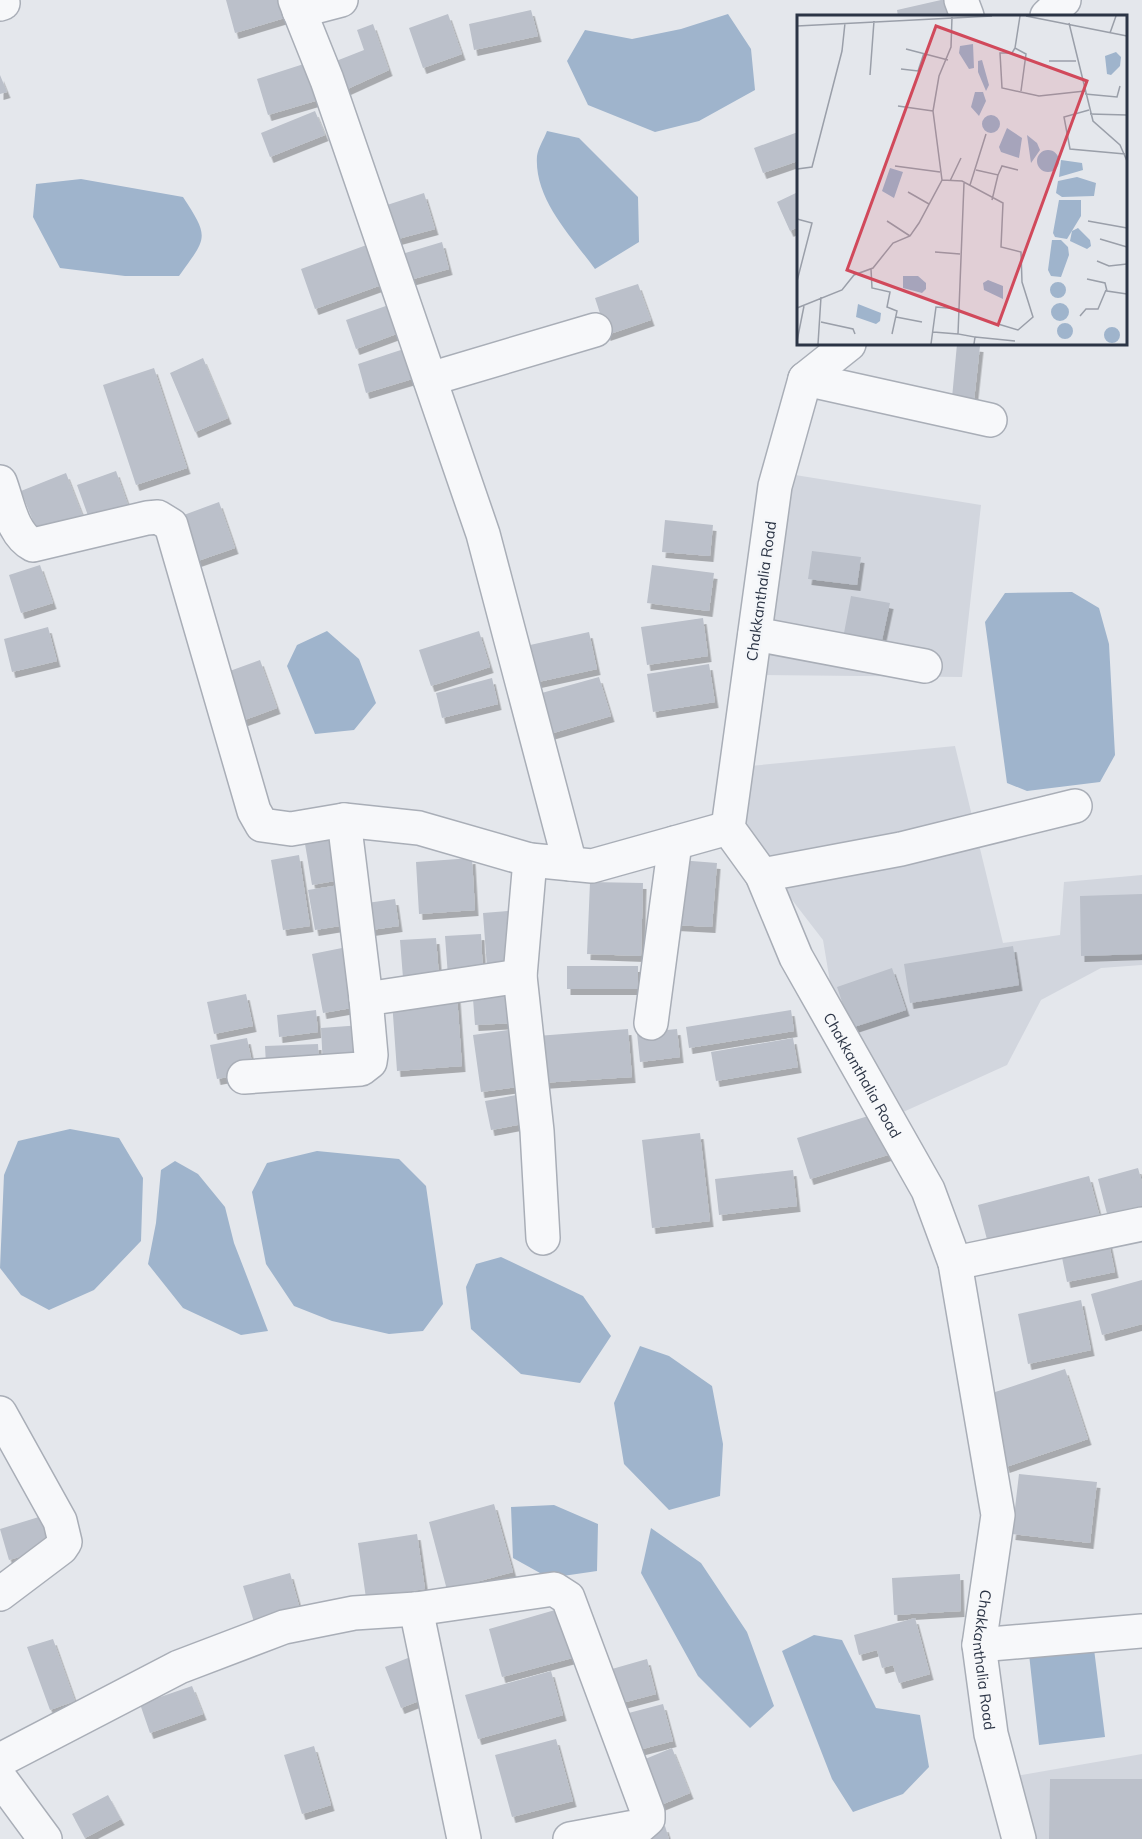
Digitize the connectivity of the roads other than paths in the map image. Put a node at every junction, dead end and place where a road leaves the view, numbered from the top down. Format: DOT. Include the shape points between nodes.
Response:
graph roads {
  1 [pos="341,0"];
  2 [pos="961,0"];
  3 [pos="1064,0"];
  4 [pos="297,5"];
  5 [pos="967,15"];
  6 [pos="1048,15"];
  7 [pos="595,330"];
  8 [pos="848,345"];
  9 [pos="430,379"];
  10 [pos="805,380"];
  11 [pos="990,420"];
  12 [pos="0,482"];
  13 [pos="755,634"];
  14 [pos="925,666"];
  15 [pos="1075,806"];
  16 [pos="344,820"];
  17 [pos="728,828"];
  18 [pos="675,843"];
  19 [pos="531,860"];
  20 [pos="570,864"];
  21 [pos="762,875"];
  22 [pos="520,976"];
  23 [pos="366,999"];
  24 [pos="651,1023"];
  25 [pos="244,1077"];
  26 [pos="1142,1224"];
  27 [pos="543,1238"];
  28 [pos="955,1263"];
  29 [pos="0,1413"];
  30 [pos="0,1594"];
  31 [pos="416,1609"];
  32 [pos="1142,1630"];
  33 [pos="979,1645"];
  34 [pos="0,1760"];
  35 [pos="0,1778"];
  36 [pos="45,1839"];
  37 [pos="464,1839"];
  38 [pos="570,1839"];
  39 [pos="1019,1839"];
  1 -- 4 [label="street"];
  2 -- 5 [label="street"];
  3 -- 6 [label="street"];
  4 -- 9 [label="street" via="327,80"];
  7 -- 9 [label="street"];
  8 -- 10 [label="street"];
  9 -- 20 [label="street" via="483,534"];
  10 -- 11 [label="street"];
  10 -- 13 [label="street, Chakkanthalia Road" via="776,486"];
  12 -- 16 [label="street" via="18,531 33,545 147,518 158,517 171,525 254,811 262,825 291,829"];
  13 -- 14 [label="street"];
  13 -- 17 [label="street, Chakkanthalia Road"];
  15 -- 21 [label="street" via="901,849"];
  16 -- 19 [label="street" via="419,828"];
  16 -- 23 [label="street"];
  17 -- 18 [label="street"];
  17 -- 21 [label="street, Chakkanthalia Road"];
  18 -- 20 [label="street" via="592,866"];
  18 -- 24 [label="street"];
  19 -- 20 [label="street"];
  19 -- 22 [label="street"];
  21 -- 28 [label="street, Chakkanthalia Road" via="796,957 928,1190"];
  22 -- 23 [label="street"];
  22 -- 27 [label="street" via="537,1131"];
  23 -- 25 [label="street" via="371,1055 367,1067"];
  26 -- 28 [label="street"];
  28 -- 33 [label="street, Chakkanthalia Road" via="998,1515"];
  29 -- 30 [label="street" via="60,1521 65,1542"];
  31 -- 34 [label="street" via="325,1617 265,1634 179,1667"];
  31 -- 37 [label="street"];
  31 -- 38 [label="street" via="554,1589 568,1598 648,1819 640,1826"];
  32 -- 33 [label="street"];
  33 -- 39 [label="street, Chakkanthalia Road" via="991,1734"];
  35 -- 36 [label="street"];
}
